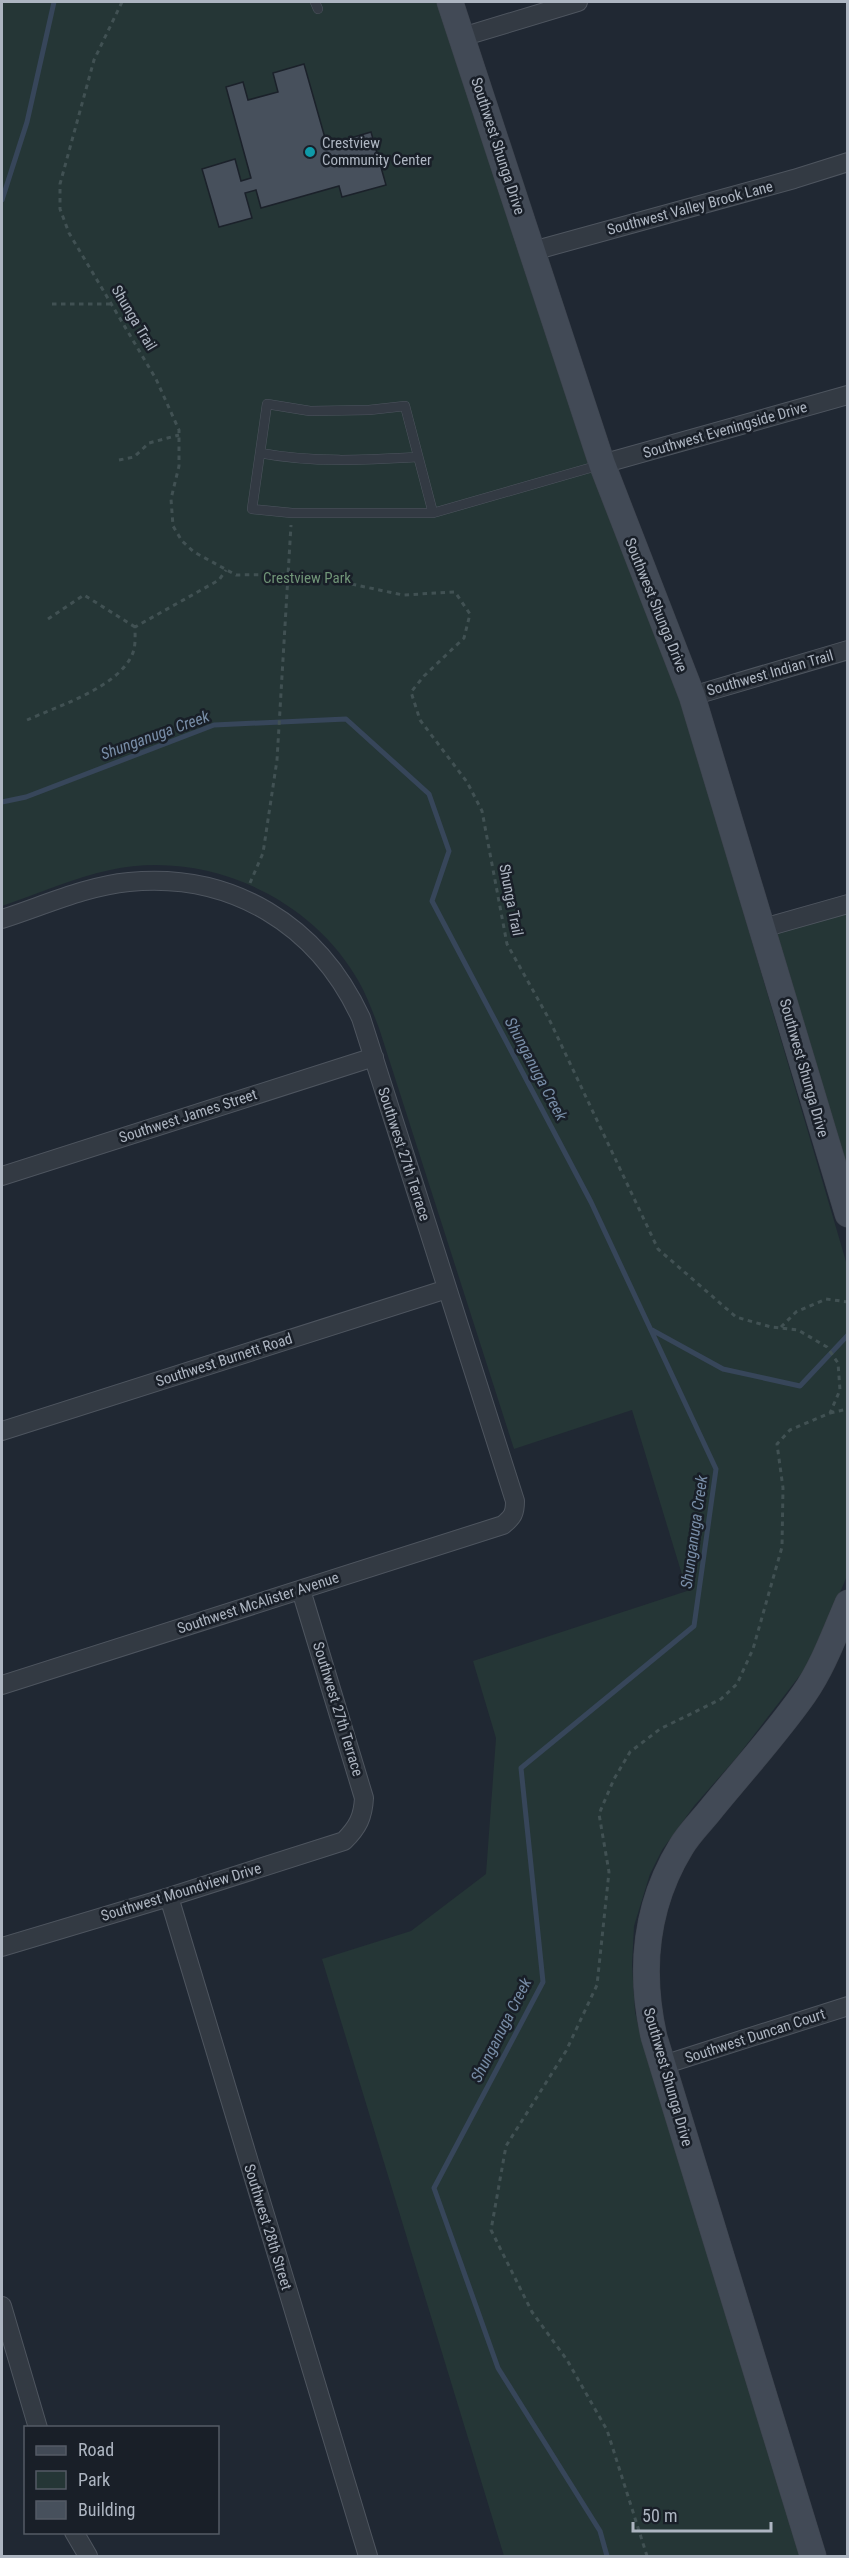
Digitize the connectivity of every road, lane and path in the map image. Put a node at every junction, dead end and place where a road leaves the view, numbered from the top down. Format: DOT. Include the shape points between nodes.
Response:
graph roads {
  1 [pos="122,2"];
  2 [pos="450,2"];
  3 [pos="578,2"];
  4 [pos="462,37"];
  5 [pos="848,162"];
  6 [pos="533,251"];
  7 [pos="52,304"];
  8 [pos="112,304"];
  9 [pos="848,395"];
  10 [pos="179,435"];
  11 [pos="260,453"];
  12 [pos="418,457"];
  13 [pos="119,460"];
  14 [pos="602,464"];
  15 [pos="292,513"];
  16 [pos="433,513"];
  17 [pos="225,570"];
  18 [pos="287,573"];
  19 [pos="48,619"];
  20 [pos="135,627"];
  21 [pos="848,650"];
  22 [pos="692,696"];
  23 [pos="27,720"];
  24 [pos="243,898"];
  25 [pos="848,903"];
  26 [pos="2,919"];
  27 [pos="763,928"];
  28 [pos="374,1057"];
  29 [pos="2,1176"];
  30 [pos="848,1214"];
  31 [pos="447,1289"];
  32 [pos="848,1302"];
  33 [pos="780,1328"];
  34 [pos="838,1363"];
  35 [pos="848,1409"];
  36 [pos="830,1413"];
  37 [pos="2,1431"];
  38 [pos="512,1518"];
  39 [pos="302,1590"];
  40 [pos="848,1603"];
  41 [pos="2,1685"];
  42 [pos="356,1829"];
  43 [pos="169,1897"];
  44 [pos="2,1947"];
  45 [pos="848,2006"];
  46 [pos="663,2065"];
  47 [pos="2,2306"];
  48 [pos="38,2426"];
  49 [pos="75,2534"];
  50 [pos="88,2556"];
  51 [pos="368,2556"];
  52 [pos="813,2556"];
  1 -- 8 [label="path, Shunga Trail" via="94,60 60,192 60,209 69,232"];
  2 -- 4 [label="street, Southwest Shunga Drive"];
  3 -- 4 [label="street"];
  4 -- 6 [label="street, Southwest Shunga Drive"];
  5 -- 6 [label="street, Southwest Valley Brook Lane"];
  6 -- 14 [label="street, Southwest Shunga Drive"];
  7 -- 8 [label="path"];
  8 -- 10 [label="path, Shunga Trail" via="156,379"];
  9 -- 14 [label="street, Southwest Eveningside Drive"];
  10 -- 13 [label="path" via="149,443 134,457"];
  10 -- 17 [label="path, Shunga Trail" via="179,466 171,499 172,526 194,552"];
  11 -- 12 [label="lane" via="333,461"];
  11 -- 12 [label="lane" via="267,404 310,411 405,406"];
  11 -- 15 [label="lane" via="252,509"];
  12 -- 16 [label="lane"];
  14 -- 16 [label="lane"];
  14 -- 22 [label="street, Southwest Shunga Drive"];
  15 -- 16 [label="lane"];
  15 -- 18 [label="path"];
  17 -- 18 [label="path, Shunga Trail" via="236,575"];
  17 -- 20 [label="path" via="219,580"];
  18 -- 24 [label="path" via="277,760 262,853"];
  18 -- 33 [label="path, Shunga Trail" via="403,595 455,592 470,614 464,638 411,692 420,720 467,782 482,811 507,944 549,1019 658,1249 736,1317"];
  19 -- 20 [label="path" via="84,595"];
  20 -- 23 [label="path" via="133,653 125,666 88,693"];
  21 -- 22 [label="street, Southwest Indian Trail"];
  22 -- 27 [label="street, Southwest Shunga Drive"];
  24 -- 26 [label="street, Southwest 27th Terrace" via="179,882 128,882"];
  24 -- 28 [label="street, Southwest 27th Terrace" via="289,925 332,967 361,1018"];
  25 -- 27 [label="street"];
  27 -- 30 [label="street, Southwest Shunga Drive"];
  28 -- 29 [label="street, Southwest James Street"];
  28 -- 31 [label="street, Southwest 27th Terrace"];
  31 -- 37 [label="street, Southwest Burnett Road"];
  31 -- 38 [label="street, Southwest 27th Terrace" via="515,1502"];
  32 -- 33 [label="path" via="826,1299 796,1312"];
  33 -- 34 [label="path, Shunga Trail" via="798,1330 827,1347"];
  35 -- 36 [label="path"];
  38 -- 39 [label="street, Southwest McAlister Avenue"];
  39 -- 41 [label="street, Southwest McAlister Avenue"];
  39 -- 42 [label="street, Southwest 27th Terrace" via="364,1798 363,1814"];
  40 -- 46 [label="street, Southwest Shunga Drive" via="806,1693 682,1845 665,1876 651,1920 645,1975 647,2007"];
  42 -- 43 [label="street, Southwest Moundview Drive" via="344,1841"];
  43 -- 44 [label="street, Southwest Moundview Drive"];
  43 -- 51 [label="street, Southwest 28th Street"];
  45 -- 46 [label="street, Southwest Duncan Court"];
  46 -- 52 [label="street, Southwest Shunga Drive"];
  47 -- 48 [label="street"];
  49 -- 50 [label="street"];
}
